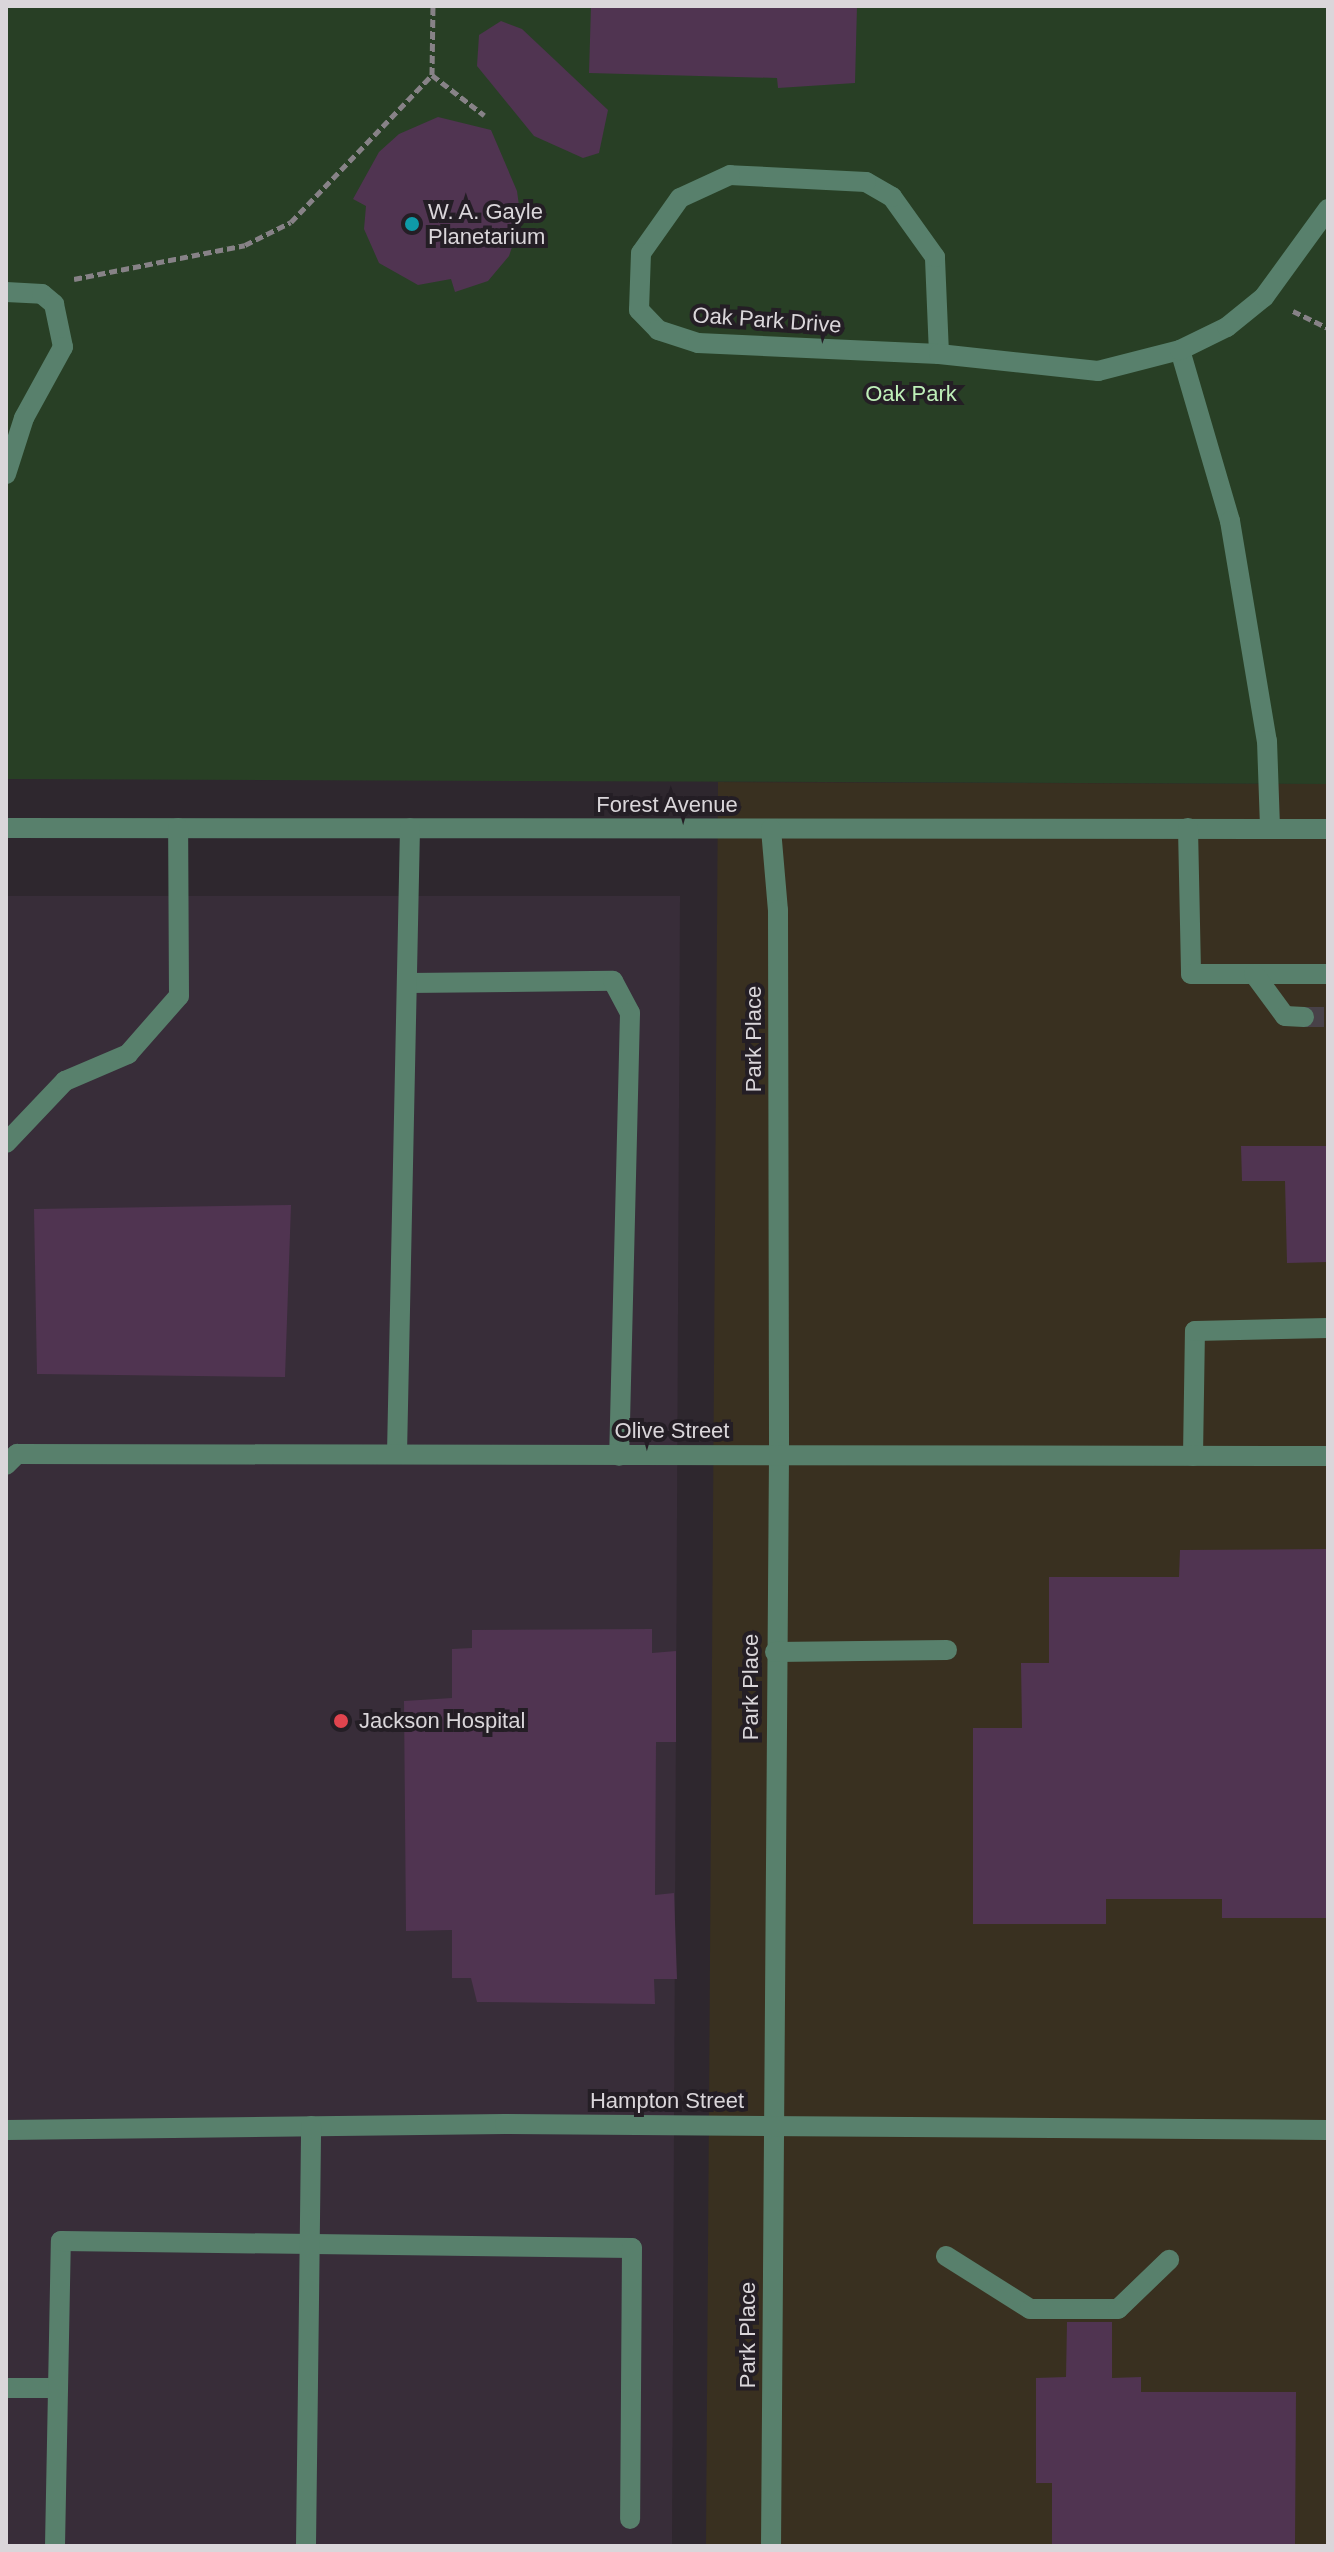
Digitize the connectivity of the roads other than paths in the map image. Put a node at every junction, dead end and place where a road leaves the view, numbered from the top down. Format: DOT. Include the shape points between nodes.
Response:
graph roads {
  1 [pos="1328,209"];
  2 [pos="14,292"];
  3 [pos="1180,350"];
  4 [pos="939,354"];
  5 [pos="6,474"];
  6 [pos="6,828"];
  7 [pos="178,828"];
  8 [pos="410,828"];
  9 [pos="1188,828"];
  10 [pos="771,829"];
  11 [pos="1270,829"];
  12 [pos="1328,829"];
  13 [pos="1254,974"];
  14 [pos="1328,974"];
  15 [pos="408,983"];
  16 [pos="1304,1017"];
  17 [pos="6,1143"];
  18 [pos="1328,1328"];
  19 [pos="397,1454"];
  20 [pos="779,1455"];
  21 [pos="619,1456"];
  22 [pos="1193,1456"];
  23 [pos="1328,1456"];
  24 [pos="11,1459"];
  25 [pos="947,1650"];
  26 [pos="775,1652"];
  27 [pos="773,2125"];
  28 [pos="311,2126"];
  29 [pos="6,2130"];
  30 [pos="1328,2130"];
  31 [pos="308,2244"];
  32 [pos="946,2256"];
  33 [pos="1169,2260"];
  34 [pos="6,2388"];
  35 [pos="58,2388"];
  36 [pos="630,2519"];
  37 [pos="55,2546"];
  38 [pos="306,2546"];
  39 [pos="771,2546"];
  1 -- 3 [label="street, Oak Park Drive" via="1264,297"];
  2 -- 5 [label="street" via="54,304 63,347 24,418"];
  3 -- 4 [label="street, Oak Park Drive" via="1069,372"];
  3 -- 11 [label="street" via="1230,521 1267,741"];
  4 -- 4 [label="street, Oak Park Drive" via="935,257 892,197 866,182 730,175 680,198 641,253 639,310 658,330 698,343"];
  6 -- 7 [label="street, Forest Avenue"];
  7 -- 8 [label="street, Forest Avenue"];
  7 -- 17 [label="street" via="179,996 128,1054 65,1081"];
  8 -- 10 [label="street, Forest Avenue"];
  8 -- 15 [label="street"];
  9 -- 10 [label="street, Forest Avenue"];
  9 -- 11 [label="street, Forest Avenue"];
  9 -- 13 [label="street" via="1191,974"];
  10 -- 20 [label="street, Park Place" via="778,910"];
  11 -- 12 [label="street, Forest Avenue"];
  13 -- 14 [label="street"];
  13 -- 16 [label="street" via="1285,1016"];
  15 -- 19 [label="street"];
  15 -- 21 [label="street" via="613,981 630,1013"];
  18 -- 22 [label="street" via="1195,1331"];
  19 -- 21 [label="street, Olive Street"];
  19 -- 24 [label="street, Olive Street"];
  20 -- 21 [label="street, Olive Street"];
  20 -- 22 [label="street, Olive Street"];
  20 -- 26 [label="street, Park Place"];
  22 -- 23 [label="street, Olive Street"];
  25 -- 26 [label="street"];
  26 -- 27 [label="street, Park Place"];
  27 -- 28 [label="street, Hampton Street"];
  27 -- 30 [label="street, Hampton Street"];
  27 -- 39 [label="street, Park Place"];
  28 -- 29 [label="street, Hampton Street"];
  28 -- 31 [label="street"];
  31 -- 35 [label="street" via="61,2241"];
  31 -- 36 [label="street" via="632,2248"];
  31 -- 38 [label="street"];
  32 -- 33 [label="street" via="1030,2309 1118,2309"];
  34 -- 35 [label="street"];
  35 -- 37 [label="street"];
}
